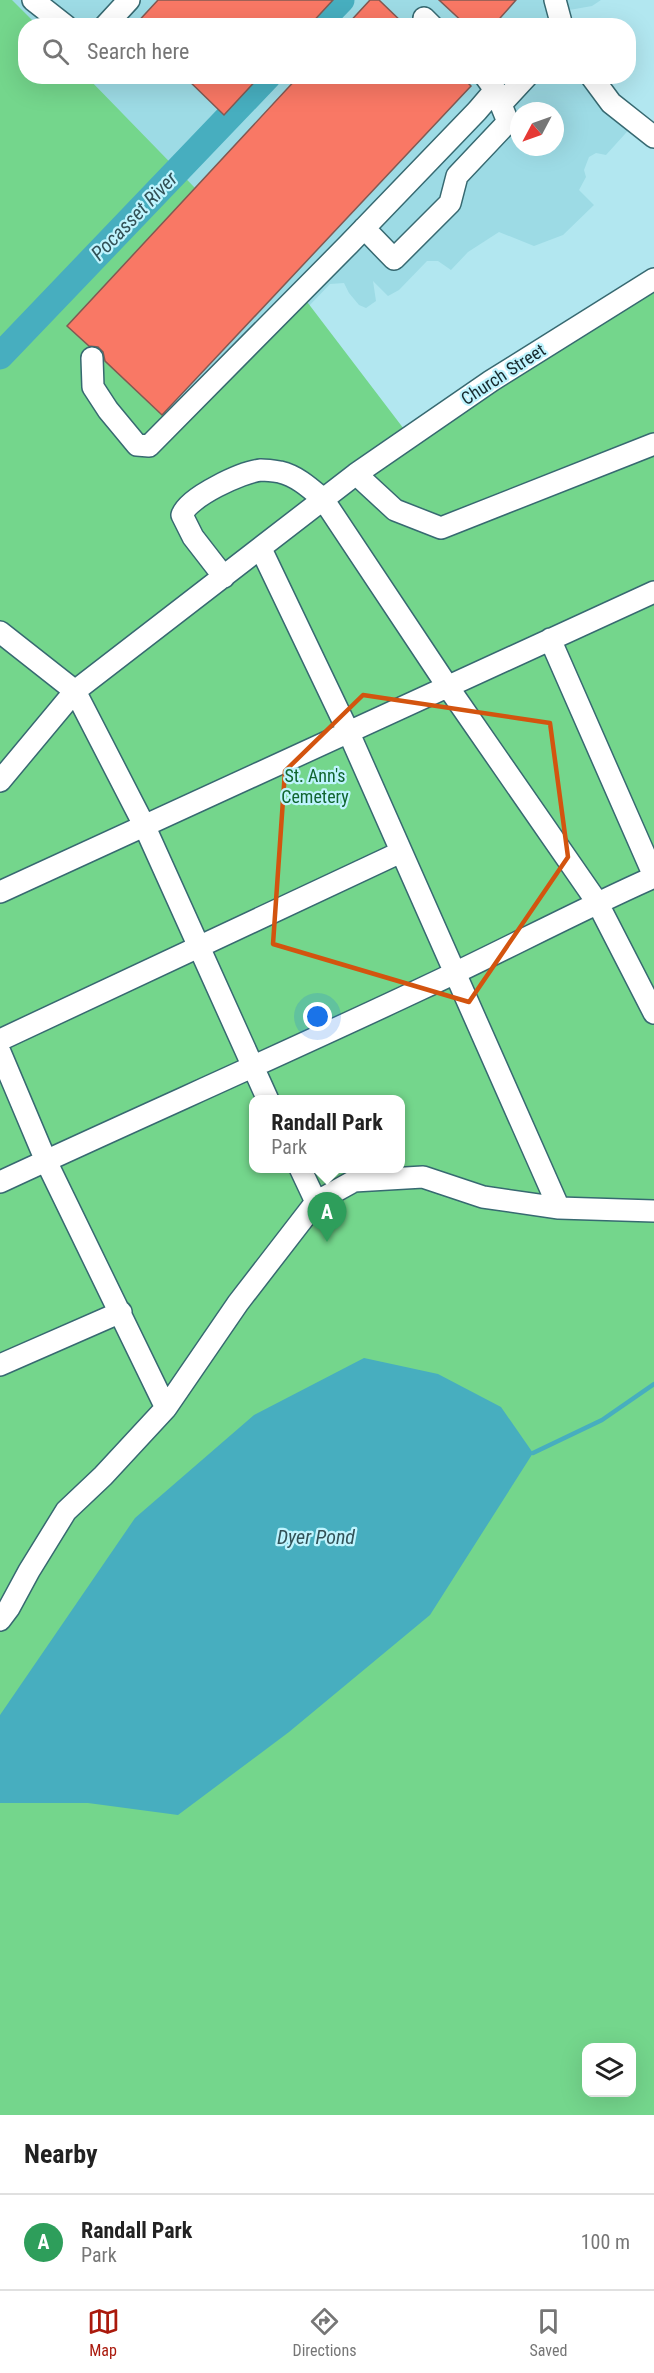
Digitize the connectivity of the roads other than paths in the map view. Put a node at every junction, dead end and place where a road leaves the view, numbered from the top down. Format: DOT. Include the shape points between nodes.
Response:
graph roads {
  1 [pos="33,0"];
  2 [pos="129,0"];
  3 [pos="555,0"];
  4 [pos="56,18"];
  5 [pos="112,18"];
  6 [pos="559,18"];
  7 [pos="508,84"];
  8 [pos="597,84"];
  9 [pos="494,90"];
  10 [pos="654,137"];
  11 [pos="364,228"];
  12 [pos="654,279"];
  13 [pos="92,358"];
  14 [pos="654,444"];
  15 [pos="356,474"];
  16 [pos="323,499"];
  17 [pos="261,549"];
  18 [pos="224,577"];
  19 [pos="654,591"];
  20 [pos="0,632"];
  21 [pos="550,639"];
  22 [pos="448,687"];
  23 [pos="75,691"];
  24 [pos="348,731"];
  25 [pos="0,781"];
  26 [pos="144,825"];
  27 [pos="647,844"];
  28 [pos="401,852"];
  29 [pos="654,877"];
  30 [pos="0,892"];
  31 [pos="597,902"];
  32 [pos="199,946"];
  33 [pos="454,974"];
  34 [pos="654,1013"];
  35 [pos="0,1040"];
  36 [pos="0,1052"];
  37 [pos="254,1068"];
  38 [pos="266,1095"];
  39 [pos="46,1161"];
  40 [pos="302,1173"];
  41 [pos="0,1182"];
  42 [pos="316,1202"];
  43 [pos="559,1208"];
  44 [pos="654,1211"];
  45 [pos="121,1312"];
  46 [pos="0,1365"];
  47 [pos="166,1408"];
  48 [pos="0,1588"];
  49 [pos="5,1614"];
  1 -- 4 [label="street"];
  2 -- 5 [label="street"];
  3 -- 6 [label="street"];
  7 -- 9 [label="street"];
  8 -- 10 [label="street" via="611,103"];
  9 -- 11 [label="street"];
  9 -- 11 [label="street" via="508,122 457,176 450,203 394,259"];
  11 -- 13 [label="street" via="149,446 137,445 98,395 93,387"];
  12 -- 15 [label="street, Church Street" via="491,381"];
  14 -- 15 [label="street" via="441,528 395,510"];
  15 -- 16 [label="street, Church Street"];
  16 -- 17 [label="street, Church Street"];
  16 -- 18 [label="street" via="303,482 281,472 261,470 207,492 184,507 182,515 193,537"];
  16 -- 22 [label="street"];
  17 -- 18 [label="street, Church Street"];
  17 -- 24 [label="street"];
  18 -- 23 [label="street, Church Street"];
  19 -- 21 [label="street"];
  20 -- 23 [label="street"];
  21 -- 22 [label="street"];
  21 -- 27 [label="street"];
  22 -- 24 [label="street"];
  22 -- 31 [label="street"];
  23 -- 25 [label="street, Church Street"];
  23 -- 26 [label="street"];
  24 -- 26 [label="street"];
  24 -- 28 [label="street"];
  26 -- 30 [label="street"];
  26 -- 32 [label="street"];
  27 -- 29 [label="street"];
  28 -- 32 [label="street"];
  28 -- 33 [label="street"];
  29 -- 31 [label="street"];
  31 -- 33 [label="street"];
  31 -- 34 [label="street"];
  32 -- 35 [label="street"];
  32 -- 37 [label="street"];
  33 -- 37 [label="street"];
  33 -- 43 [label="street"];
  36 -- 39 [label="street"];
  37 -- 38 [label="street"];
  37 -- 39 [label="street"];
  39 -- 41 [label="street"];
  39 -- 45 [label="street"];
  40 -- 42 [label="street"];
  42 -- 43 [label="street" via="354,1181 423,1177 483,1197"];
  42 -- 47 [label="street" via="238,1303"];
  43 -- 44 [label="street"];
  45 -- 46 [label="street"];
  45 -- 47 [label="street"];
  47 -- 49 [label="street" via="66,1511"];
  48 -- 49 [label="street"];
}
